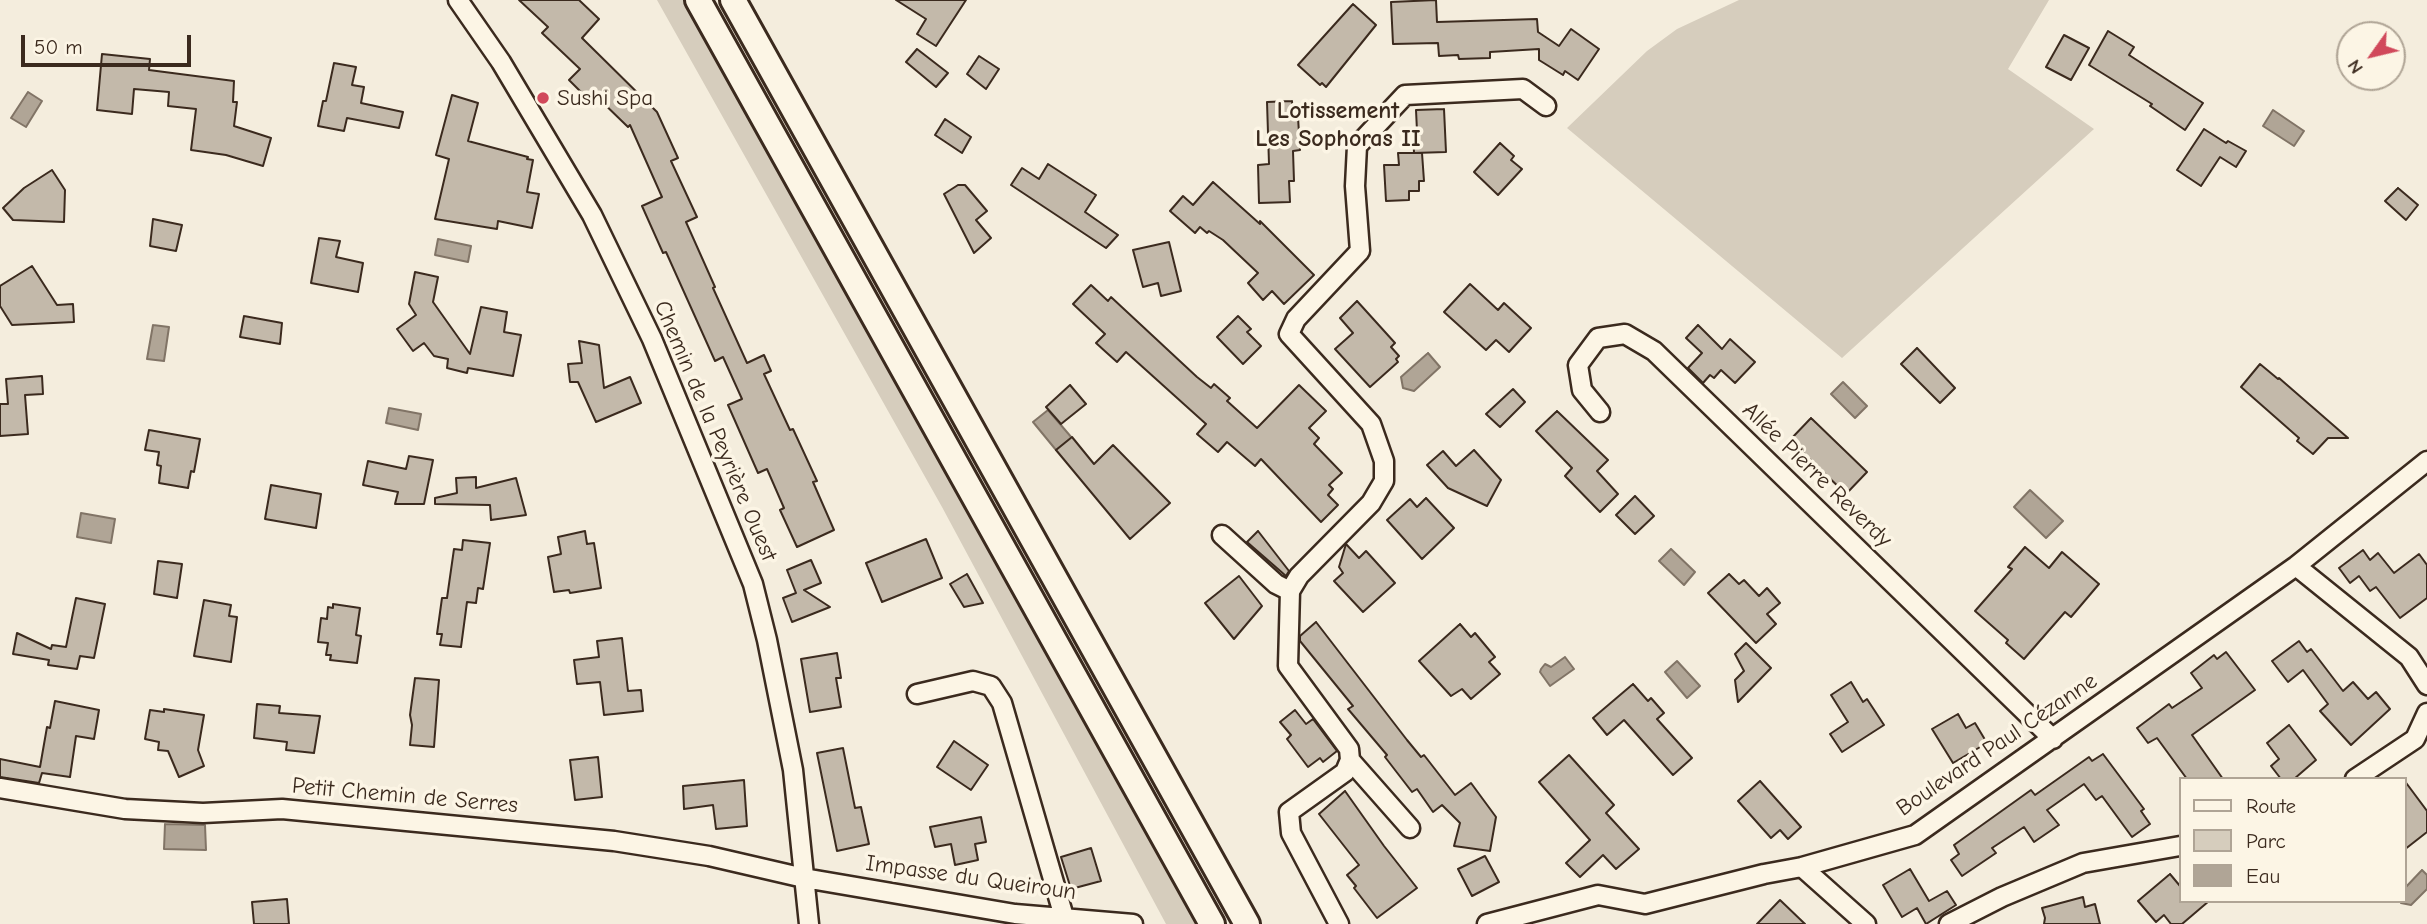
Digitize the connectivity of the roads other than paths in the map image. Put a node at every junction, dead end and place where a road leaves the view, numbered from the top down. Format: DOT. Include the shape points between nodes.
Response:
graph roads {
  1 [pos="458,0"];
  2 [pos="698,0"];
  3 [pos="733,0"];
  4 [pos="1546,106"];
  5 [pos="1600,412"];
  6 [pos="2427,461"];
  7 [pos="1222,535"];
  8 [pos="2296,566"];
  9 [pos="1290,591"];
  10 [pos="2427,685"];
  11 [pos="917,694"];
  12 [pos="2427,713"];
  13 [pos="2053,739"];
  14 [pos="1350,760"];
  15 [pos="2358,777"];
  16 [pos="0,789"];
  17 [pos="1410,828"];
  18 [pos="2178,846"];
  19 [pos="1802,867"];
  20 [pos="804,878"];
  21 [pos="1064,916"];
  22 [pos="809,924"];
  23 [pos="1133,924"];
  24 [pos="1212,924"];
  25 [pos="1247,924"];
  26 [pos="1339,924"];
  27 [pos="1487,924"];
  28 [pos="1866,924"];
  29 [pos="1949,924"];
  1 -- 20 [label="street, Chemin de la Peyrière Ouest" via="593,215 652,340 753,584 793,770"];
  2 -- 24 [label="main road"];
  3 -- 25 [label="main road"];
  4 -- 9 [label="street" via="1523,89 1405,95 1357,146 1360,251 1296,319 1289,334 1371,424 1384,461 1384,481 1371,503 1299,576"];
  5 -- 13 [label="street, Allée Pierre Reverdy" via="1582,390 1578,365 1598,338 1625,334 1654,351"];
  6 -- 8 [label="street, Boulevard Paul Cézanne"];
  7 -- 9 [label="street"];
  8 -- 10 [label="street" via="2409,657"];
  8 -- 13 [label="street, Boulevard Paul Cézanne"];
  9 -- 14 [label="street" via="1288,666 1349,749"];
  11 -- 21 [label="street" via="974,681 991,686 1002,703"];
  12 -- 15 [label="street" via="2415,739"];
  13 -- 19 [label="street, Boulevard Paul Cézanne" via="1915,835"];
  14 -- 17 [label="street"];
  14 -- 26 [label="street" via="1345,772 1289,812 1291,833"];
  16 -- 20 [label="street, Petit Chemin de Serres" via="125,809 203,813 282,809 589,838 709,856"];
  18 -- 29 [label="street" via="2083,863"];
  19 -- 27 [label="street, Boulevard Paul Cézanne" via="1645,904 1598,895"];
  19 -- 28 [label="street"];
  20 -- 21 [label="street, Impasse du Queiroun" via="1015,914"];
  20 -- 22 [label="street, Chemin de la Peyrière Ouest"];
  21 -- 23 [label="street, Impasse du Queiroun"];
}
